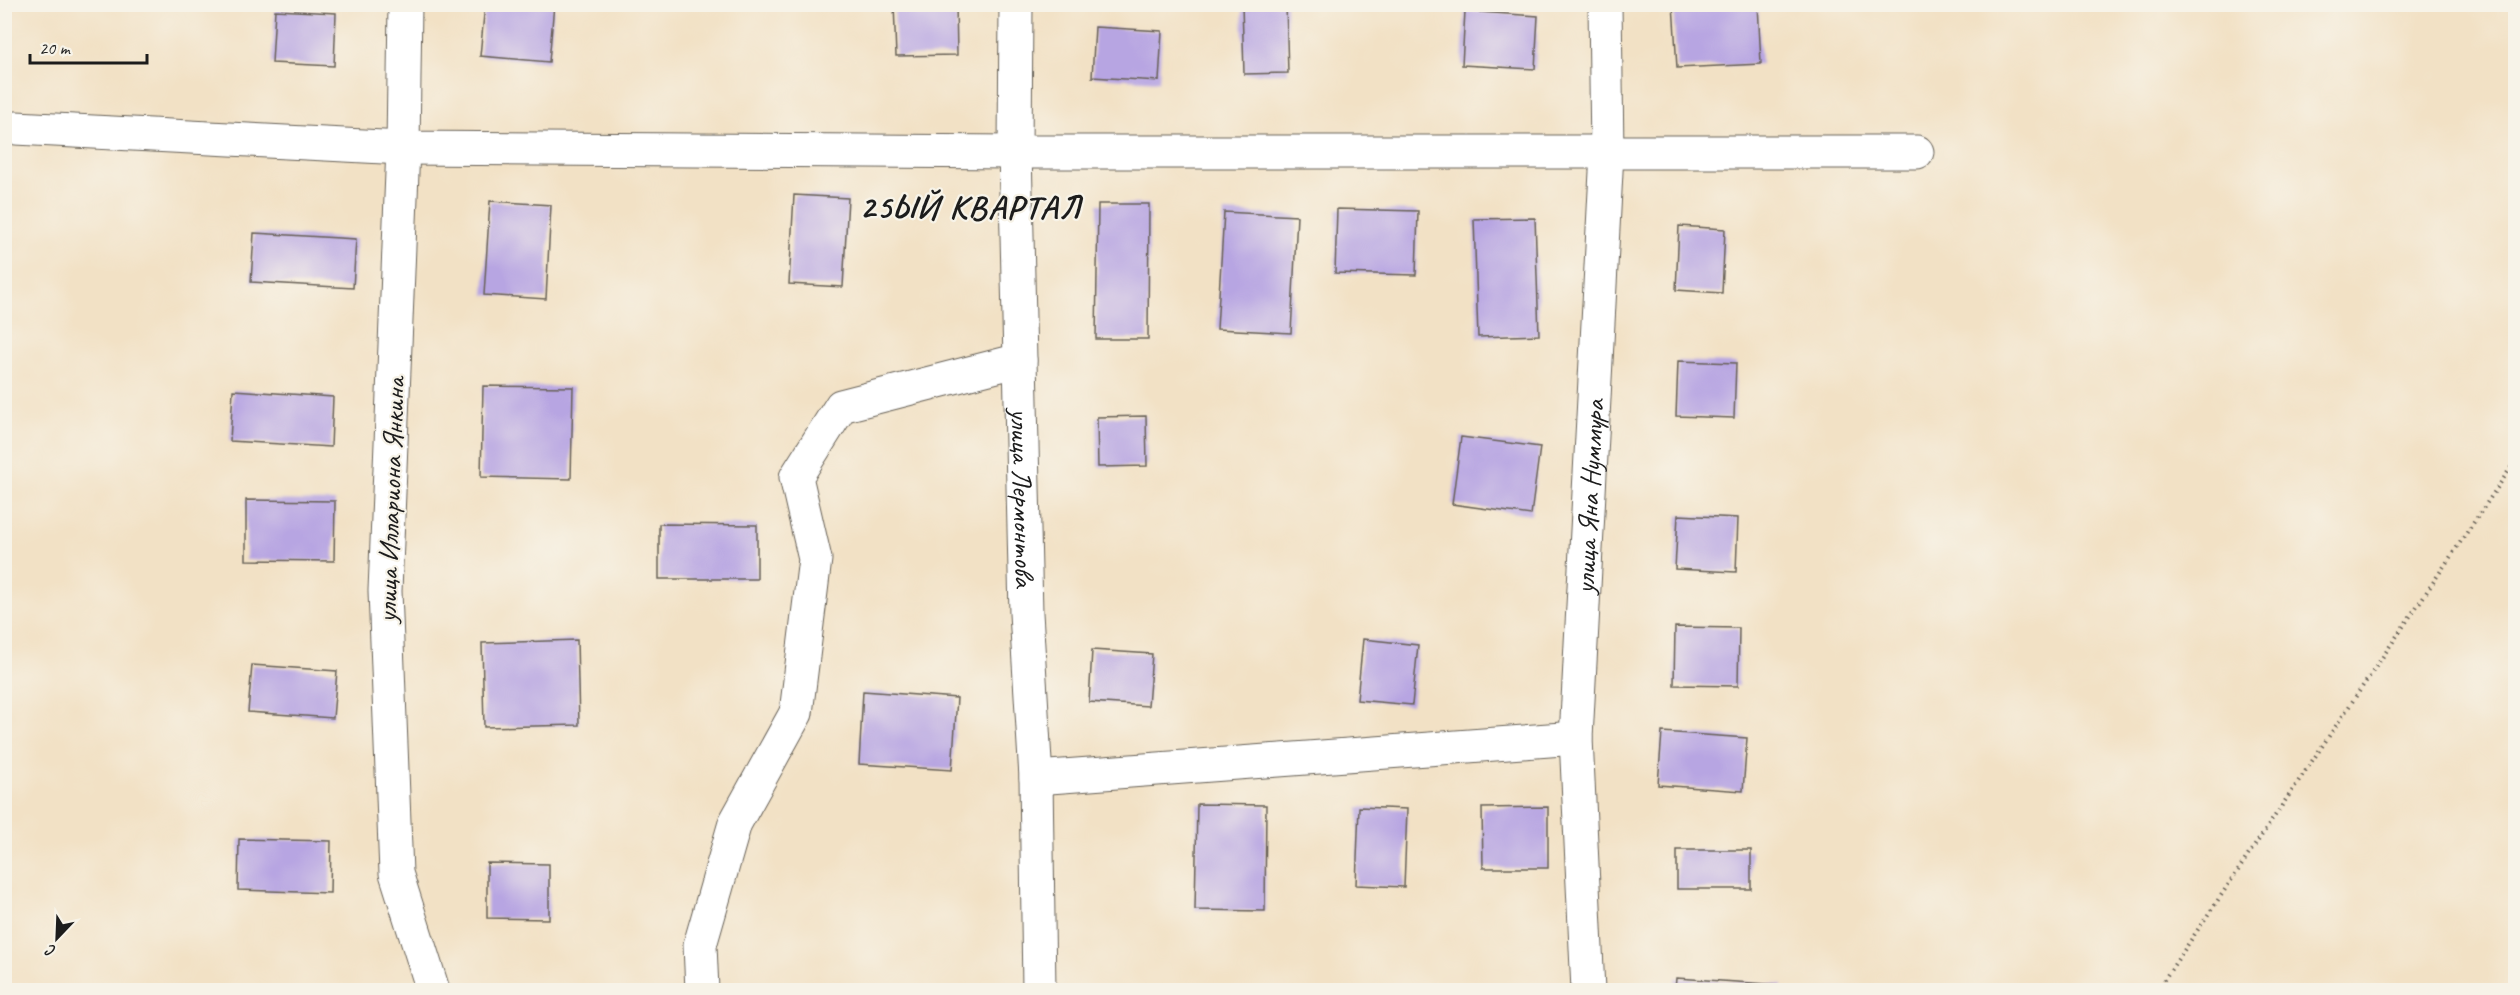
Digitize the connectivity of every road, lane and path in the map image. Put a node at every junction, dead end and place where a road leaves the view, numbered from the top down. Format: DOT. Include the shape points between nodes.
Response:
graph roads {
  1 [pos="405,4"];
  2 [pos="1016,4"];
  3 [pos="1605,4"];
  4 [pos="16,128"];
  5 [pos="403,148"];
  6 [pos="1016,152"];
  7 [pos="1917,152"];
  8 [pos="1607,153"];
  9 [pos="1020,360"];
  10 [pos="2516,460"];
  11 [pos="1576,738"];
  12 [pos="1035,778"];
  13 [pos="433,990"];
  14 [pos="702,990"];
  15 [pos="1040,990"];
  16 [pos="1588,990"];
  17 [pos="2157,990"];
  1 -- 5 [label="street, улица Иллариона Янкина"];
  2 -- 6 [label="street, улица Лермонтова"];
  3 -- 8 [label="street, улица Яна Нуммура"];
  4 -- 5 [label="street"];
  5 -- 6 [label="street"];
  5 -- 13 [label="street, улица Иллариона Янкина" via="385,591 396,873"];
  6 -- 8 [label="street"];
  6 -- 9 [label="street, улица Лермонтова"];
  7 -- 8 [label="street"];
  8 -- 11 [label="street, улица Яна Нуммура"];
  9 -- 12 [label="street, улица Лермонтова" via="1026,613"];
  9 -- 14 [label="street" via="841,406 796,477 815,560 796,713 735,823 700,945"];
  10 -- 17 [label="path"];
  11 -- 12 [label="street"];
  11 -- 16 [label="street, улица Яна Нуммура"];
  12 -- 15 [label="street, улица Лермонтова"];
}
